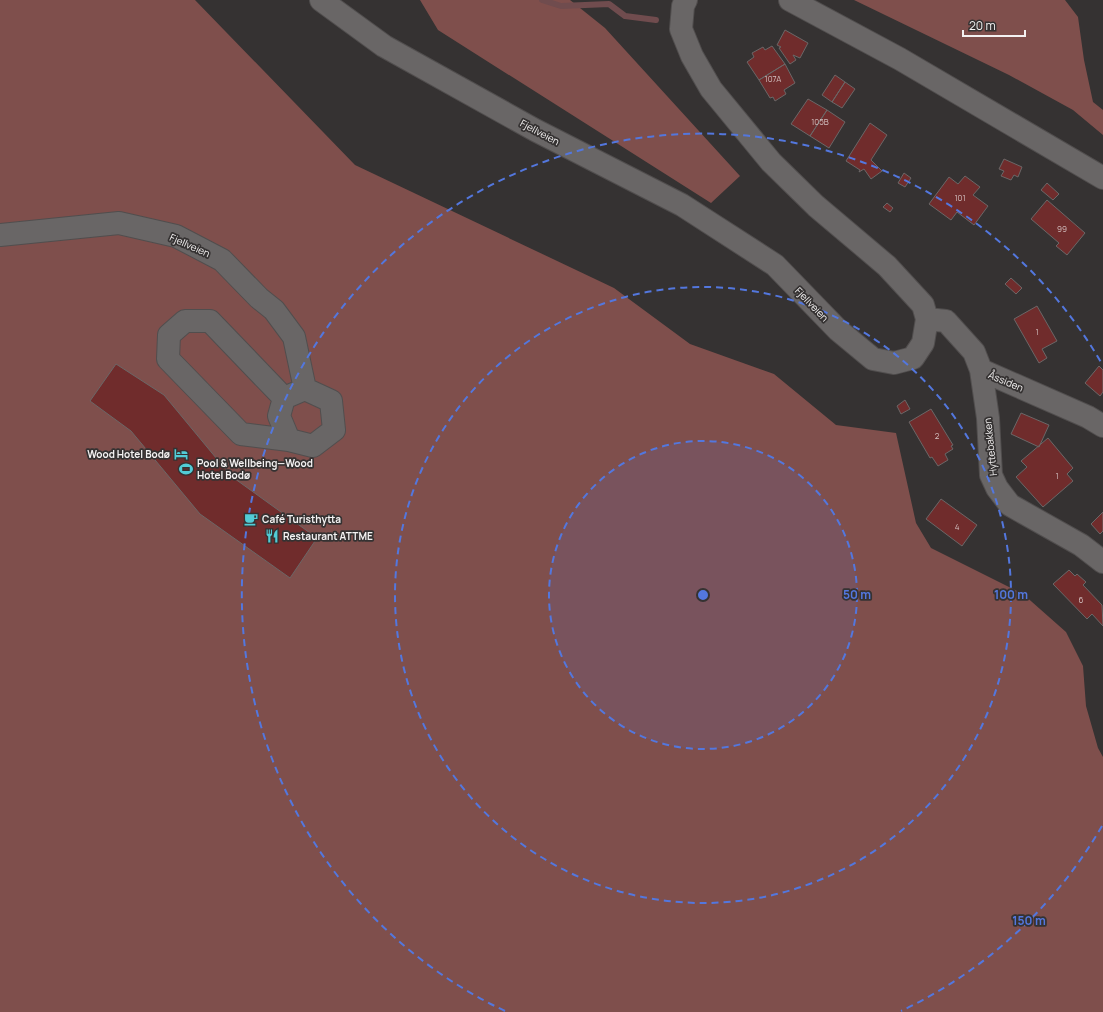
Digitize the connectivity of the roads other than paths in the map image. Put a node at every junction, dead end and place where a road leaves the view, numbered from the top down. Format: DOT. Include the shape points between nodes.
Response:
graph roads {
  1 [pos="321,0"];
  2 [pos="686,0"];
  3 [pos="790,0"];
  4 [pos="1103,178"];
  5 [pos="0,235"];
  6 [pos="927,319"];
  7 [pos="980,370"];
  8 [pos="305,389"];
  9 [pos="284,398"];
  10 [pos="1103,426"];
  11 [pos="289,440"];
  12 [pos="1103,562"];
  1 -- 6 [label="street, Fjellveien" via="384,46 535,130 682,204 775,265 838,330 873,359 894,363 913,358 923,343"];
  2 -- 6 [label="street" via="681,29 692,56 711,89 771,162 816,206 887,266 923,305"];
  3 -- 4 [label="street" via="900,59"];
  5 -- 8 [label="street, Fjellveien" via="119,223 176,236 222,260 274,310 294,336"];
  6 -- 7 [label="street, Åssiden" via="946,321 974,352"];
  7 -- 10 [label="street, Åssiden"];
  7 -- 12 [label="street, Hyttebakken" via="988,418 991,475 996,488 1010,505 1081,545"];
  8 -- 9 [label="street"];
  8 -- 11 [label="street" via="331,401 334,430 313,446"];
  9 -- 11 [label="street" via="278,416"];
  9 -- 11 [label="street" via="210,321 185,321 169,335 168,359 241,434"];
}
